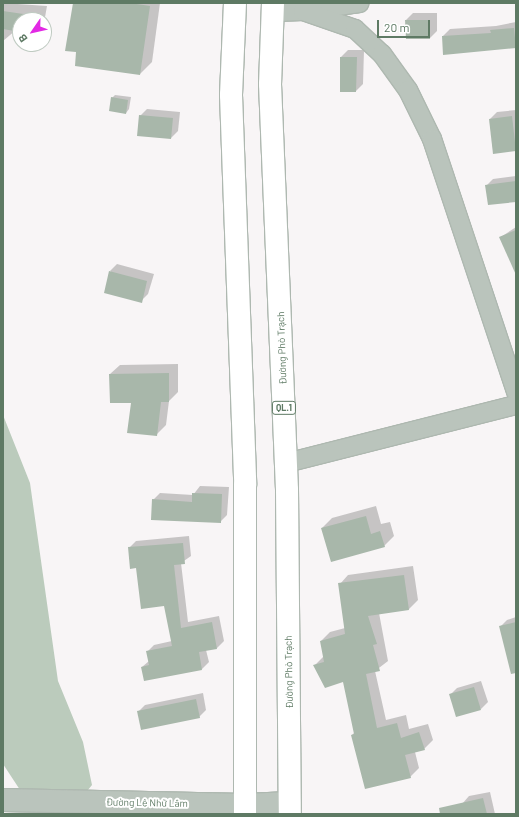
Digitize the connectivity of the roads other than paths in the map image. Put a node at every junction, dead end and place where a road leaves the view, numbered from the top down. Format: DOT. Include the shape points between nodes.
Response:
graph roads {
  1 [pos="235,3"];
  2 [pos="360,3"];
  3 [pos="273,7"];
  4 [pos="303,11"];
  5 [pos="516,392"];
  6 [pos="516,405"];
  7 [pos="286,463"];
  8 [pos="3,800"];
  9 [pos="290,808"];
  10 [pos="246,810"];
  1 -- 10 [label="highway" via="231,95 245,484"];
  2 -- 4 [label="street"];
  3 -- 4 [label="street"];
  3 -- 7 [label="highway, Đường Phò Trạch / QL.1" via="270,84"];
  4 -- 5 [label="street" via="341,22 368,40 382,54 421,113 432,138"];
  6 -- 7 [label="street"];
  7 -- 9 [label="highway, Đường Phò Trạch / QL.1"];
  8 -- 10 [label="street, Đường Lê Nhữ Lâm"];
  9 -- 10 [label="street, Đường Lê Nhữ Lâm"];
}
